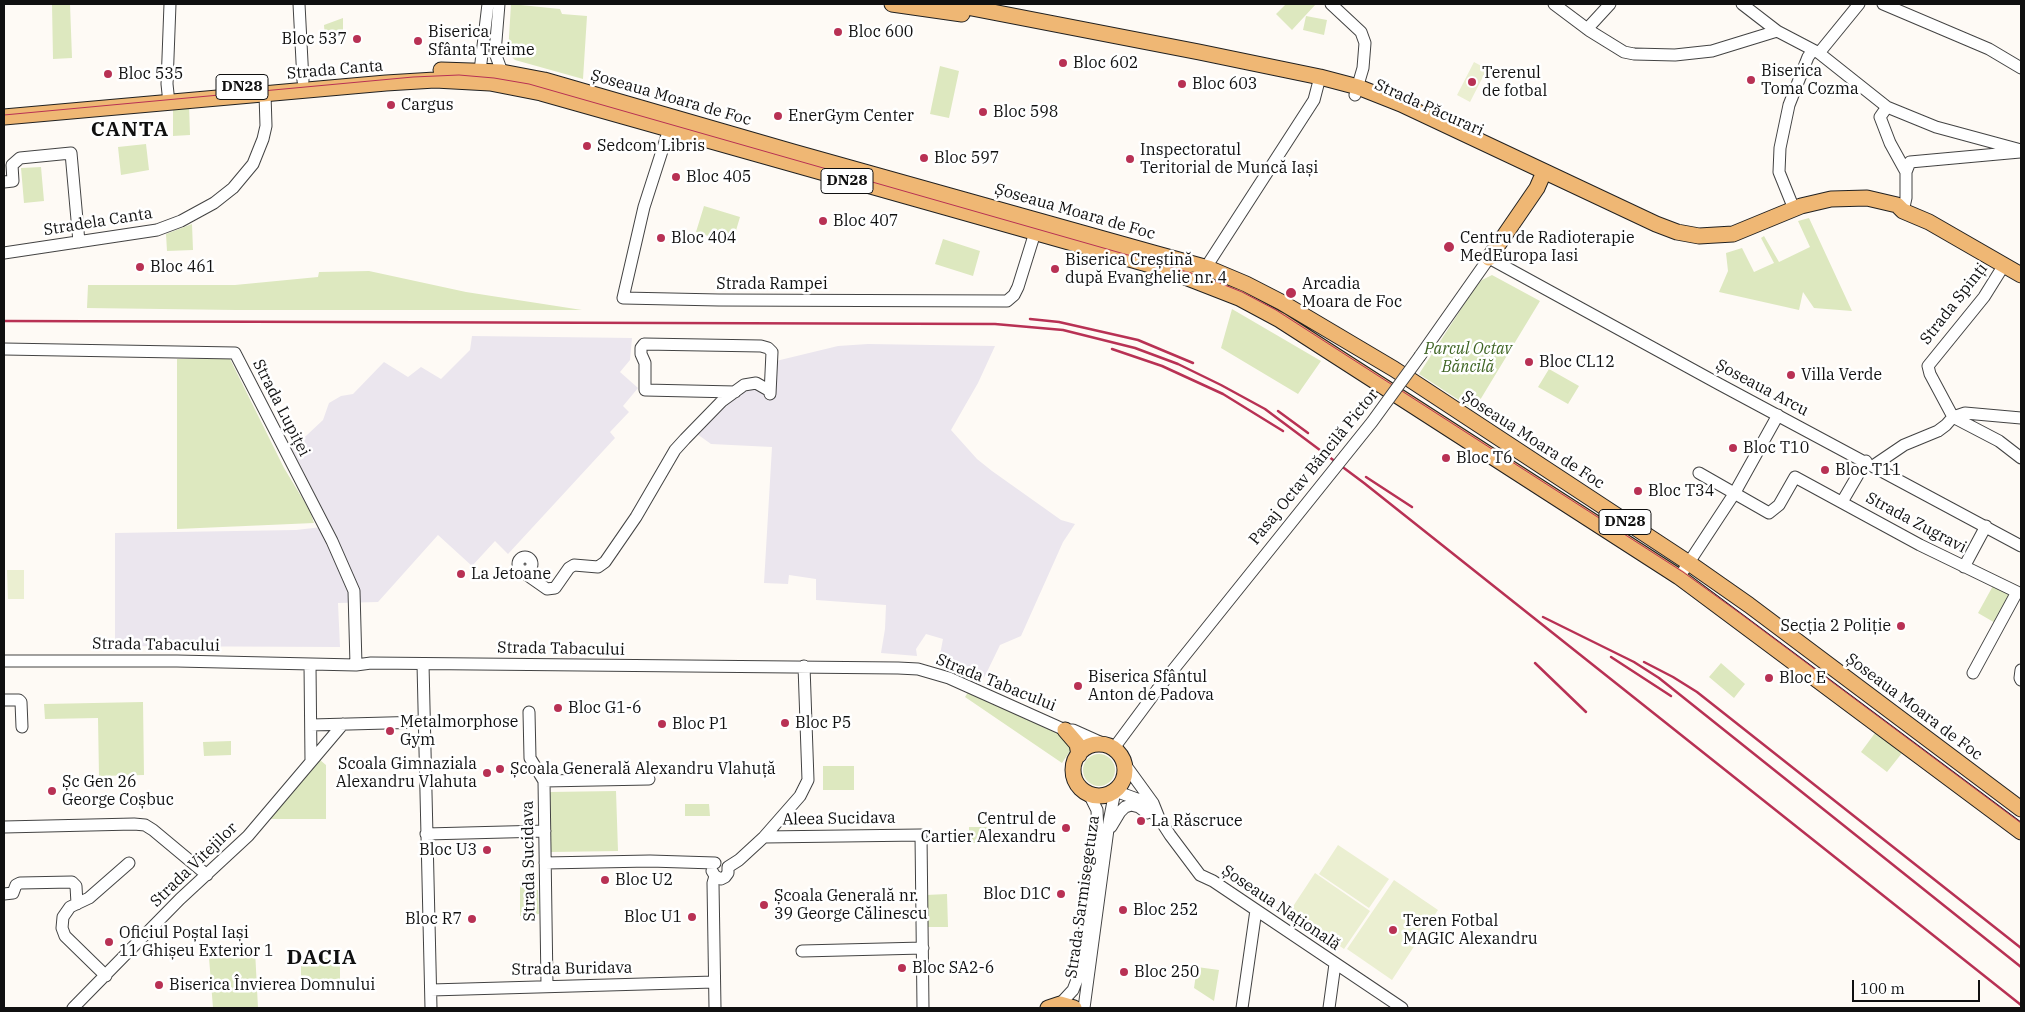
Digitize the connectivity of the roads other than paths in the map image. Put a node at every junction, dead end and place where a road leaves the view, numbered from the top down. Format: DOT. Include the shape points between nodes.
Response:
graph roads {
  1 [pos="170,4"];
  2 [pos="299,4"];
  3 [pos="488,4"];
  4 [pos="500,4"];
  5 [pos="892,4"];
  6 [pos="951,4"];
  7 [pos="1331,4"];
  8 [pos="1554,4"];
  9 [pos="1610,4"];
  10 [pos="1742,4"];
  11 [pos="1859,4"];
  12 [pos="1883,4"];
  13 [pos="1587,29"];
  14 [pos="1777,31"];
  15 [pos="1816,52"];
  16 [pos="2021,68"];
  17 [pos="502,72"];
  18 [pos="485,77"];
  19 [pos="303,81"];
  20 [pos="1320,81"];
  21 [pos="1357,91"];
  22 [pos="265,94"];
  23 [pos="168,98"];
  24 [pos="1887,107"];
  25 [pos="4,108"];
  26 [pos="4,117"];
  27 [pos="671,123"];
  28 [pos="2021,151"];
  29 [pos="1906,172"];
  30 [pos="1542,175"];
  31 [pos="4,182"];
  32 [pos="1794,208"];
  33 [pos="1903,211"];
  34 [pos="1037,226"];
  35 [pos="79,242"];
  36 [pos="4,253"];
  37 [pos="1488,258"];
  38 [pos="2004,265"];
  39 [pos="1208,268"];
  40 [pos="2021,274"];
  41 [pos="1202,283"];
  42 [pos="4,349"];
  43 [pos="734,392"];
  44 [pos="1778,414"];
  45 [pos="1953,417"];
  46 [pos="2021,418"];
  47 [pos="2021,458"];
  48 [pos="1869,464"];
  49 [pos="1699,473"];
  50 [pos="1734,494"];
  51 [pos="1842,502"];
  52 [pos="1986,526"];
  53 [pos="2021,546"];
  54 [pos="1689,563"];
  55 [pos="1964,567"];
  56 [pos="526,571"];
  57 [pos="1679,577"];
  58 [pos="4,661"];
  59 [pos="424,664"];
  60 [pos="310,665"];
  61 [pos="356,665"];
  62 [pos="804,666"];
  63 [pos="2021,670"];
  64 [pos="1973,674"];
  65 [pos="2021,680"];
  66 [pos="4,700"];
  67 [pos="529,712"];
  68 [pos="425,722"];
  69 [pos="344,724"];
  70 [pos="311,725"];
  71 [pos="22,727"];
  72 [pos="1065,730"];
  73 [pos="1108,746"];
  74 [pos="1078,755"];
  75 [pos="311,761"];
  76 [pos="1124,763"];
  77 [pos="649,779"];
  78 [pos="544,781"];
  79 [pos="1115,791"];
  80 [pos="1090,796"];
  81 [pos="2021,809"];
  82 [pos="1159,818"];
  83 [pos="4,827"];
  84 [pos="545,831"];
  85 [pos="2021,832"];
  86 [pos="426,834"];
  87 [pos="1107,834"];
  88 [pos="1170,835"];
  89 [pos="764,837"];
  90 [pos="129,862"];
  91 [pos="715,863"];
  92 [pos="545,864"];
  93 [pos="728,867"];
  94 [pos="207,875"];
  95 [pos="714,876"];
  96 [pos="4,894"];
  97 [pos="77,904"];
  98 [pos="1256,910"];
  99 [pos="922,948"];
  100 [pos="802,951"];
  101 [pos="1335,964"];
  102 [pos="106,976"];
  103 [pos="714,982"];
  104 [pos="547,985"];
  105 [pos="431,990"];
  106 [pos="1061,1007"];
  107 [pos="73,1008"];
  108 [pos="431,1008"];
  109 [pos="715,1008"];
  110 [pos="923,1008"];
  111 [pos="1084,1008"];
  112 [pos="1242,1008"];
  113 [pos="1329,1008"];
  114 [pos="1402,1008"];
  1 -- 23 [label="street"];
  2 -- 19 [label="street"];
  3 -- 18 [label="street"];
  4 -- 17 [label="street" via="495,53"];
  5 -- 20 [label="main road, Strada Păcurari" via="980,17"];
  6 -- 20 [label="main road, Strada Păcurari"];
  7 -- 21 [label="street" via="1364,36 1364,68"];
  8 -- 13 [label="street"];
  9 -- 13 [label="street"];
  10 -- 14 [label="street"];
  11 -- 15 [label="street"];
  12 -- 16 [label="street" via="1989,48"];
  13 -- 14 [label="street" via="1624,52 1643,55 1712,51"];
  14 -- 15 [label="street"];
  15 -- 24 [label="street"];
  15 -- 32 [label="street" via="1808,57 1789,105 1780,148 1779,172"];
  17 -- 18 [label="main road, Șoseaua Moara de Foc / DN28"];
  17 -- 27 [label="main road, Șoseaua Moara de Foc / DN28" via="544,80"];
  18 -- 19 [label="main road, Strada Canta / DN28" via="433,70"];
  18 -- 22 [label="main road, Strada Canta / DN28"];
  18 -- 27 [label="main road, Șoseaua Moara de Foc / DN28"];
  19 -- 23 [label="main road, Strada Canta / DN28"];
  20 -- 21 [label="main road, Strada Păcurari"];
  20 -- 39 [label="street" via="1314,100"];
  21 -- 30 [label="main road, Strada Păcurari"];
  22 -- 23 [label="main road, Strada Canta / DN28"];
  22 -- 35 [label="street, Stradela Canta" via="266,126 253,164 214,203 157,230"];
  23 -- 25 [label="main road, Strada Canta / DN28"];
  23 -- 26 [label="main road, Strada Canta / DN28"];
  24 -- 28 [label="street" via="1936,127"];
  24 -- 29 [label="street" via="1880,117"];
  27 -- 34 [label="main road, Șoseaua Moara de Foc / DN28" via="793,152"];
  27 -- 34 [label="street, Strada Rampei" via="644,207 623,298 1007,300 1018,287"];
  28 -- 29 [label="street" via="1910,162"];
  29 -- 33 [label="street"];
  30 -- 32 [label="main road, Strada Păcurari" via="1656,224 1698,236 1733,234"];
  30 -- 33 [label="main road, Strada Păcurari" via="1650,230 1697,244 1735,241 1797,216 1833,207"];
  30 -- 37 [label="main road"];
  31 -- 35 [label="street" via="13,181 12,165 20,158 71,153"];
  32 -- 33 [label="main road, Strada Păcurari" via="1850,197 1897,205"];
  33 -- 38 [label="main road, Strada Păcurari" via="1929,222"];
  34 -- 39 [label="main road, Șoseaua Moara de Foc / DN28"];
  34 -- 41 [label="main road, Șoseaua Moara de Foc / DN28"];
  35 -- 36 [label="street, Stradela Canta"];
  37 -- 44 [label="street, Șoseaua Arcu"];
  37 -- 73 [label="street, Pasaj Octav Băncilă Pictor, bridge" via="1384,407 1157,690"];
  38 -- 40 [label="main road, Strada Păcurari"];
  38 -- 45 [label="street, Strada Spinți" via="1984,297 1928,366"];
  39 -- 41 [label="street"];
  39 -- 54 [label="main road, Șoseaua Moara de Foc / DN28" via="1281,302 1394,369"];
  41 -- 57 [label="main road, DN28" via="1280,320"];
  42 -- 61 [label="street, Strada Lupiței" via="235,353 332,540 354,591"];
  43 -- 43 [label="street" via="744,385 756,383 770,393 772,352 768,348 644,344 641,348 645,363 645,390"];
  43 -- 56 [label="street" via="675,450 606,562 598,567 574,564 555,588 547,589"];
  44 -- 48 [label="street, Șoseaua Arcu"];
  44 -- 50 [label="street"];
  45 -- 46 [label="street" via="1966,413"];
  45 -- 47 [label="street" via="1999,441"];
  45 -- 48 [label="street" via="1938,430"];
  48 -- 51 [label="street"];
  48 -- 52 [label="street, Șoseaua Arcu"];
  49 -- 50 [label="street"];
  50 -- 51 [label="street, Strada Zugravi" via="1769,513 1780,505 1795,477"];
  50 -- 54 [label="street"];
  51 -- 55 [label="street, Strada Zugravi"];
  52 -- 53 [label="street, Șoseaua Arcu"];
  52 -- 55 [label="street"];
  54 -- 57 [label="street"];
  54 -- 81 [label="main road, Șoseaua Moara de Foc / DN28"];
  55 -- 64 [label="street, Strada Zugravi" via="2017,592"];
  57 -- 85 [label="main road, DN28"];
  58 -- 60 [label="street, Strada Tabacului"];
  59 -- 61 [label="street, Strada Tabacului"];
  59 -- 62 [label="street, Strada Tabacului"];
  59 -- 68 [label="street"];
  60 -- 61 [label="street, Strada Tabacului"];
  60 -- 70 [label="street"];
  62 -- 72 [label="street, Strada Tabacului" via="926,671 949,678"];
  62 -- 89 [label="street" via="808,780 800,796"];
  63 -- 65 [label="street"];
  66 -- 71 [label="street" via="21,702"];
  67 -- 78 [label="street" via="530,758"];
  68 -- 69 [label="street"];
  68 -- 86 [label="street"];
  69 -- 70 [label="street"];
  69 -- 75 [label="street, Strada Vitejilor"];
  70 -- 75 [label="street"];
  72 -- 73 [label="street, Strada Tabacului" via="1073,730"];
  72 -- 74 [label="main road" via="1074,739"];
  73 -- 74 [label="main road" via="1088,746"];
  73 -- 76 [label="main road"];
  74 -- 80 [label="main road" via="1074,777 1080,789"];
  75 -- 94 [label="street, Strada Vitejilor" via="248,836"];
  76 -- 79 [label="main road" via="1123,780"];
  76 -- 82 [label="street, Șoseaua Națională" via="1153,803"];
  77 -- 78 [label="street, Strada Sucidava"];
  78 -- 84 [label="street, Strada Sucidava"];
  79 -- 80 [label="main road" via="1102,797"];
  79 -- 82 [label="street, Șoseaua Națională" via="1140,800"];
  79 -- 87 [label="street, Strada Sarmisegetuza"];
  80 -- 106 [label="street, Strada Sarmisegetuza" via="1097,810 1098,833 1078,977"];
  82 -- 88 [label="street, Șoseaua Națională"];
  83 -- 94 [label="street" via="145,825"];
  84 -- 86 [label="street"];
  84 -- 92 [label="street, Strada Sucidava"];
  86 -- 105 [label="street"];
  87 -- 88 [label="street" via="1120,812 1131,805 1144,811"];
  87 -- 111 [label="street, Strada Sarmisegetuza"];
  88 -- 98 [label="street, Șoseaua Națională" via="1200,874"];
  89 -- 93 [label="street"];
  89 -- 99 [label="street, Aleea Sucidava" via="921,835"];
  90 -- 97 [label="street" via="90,898"];
  91 -- 92 [label="street"];
  91 -- 93 [label="street" via="725,863"];
  91 -- 95 [label="street" via="712,867"];
  92 -- 104 [label="street, Strada Sucidava"];
  93 -- 95 [label="street" via="725,877"];
  94 -- 102 [label="street, Strada Vitejilor"];
  95 -- 103 [label="street"];
  96 -- 97 [label="street" via="12,893 20,883 72,882 76,886"];
  97 -- 102 [label="street" via="70,907 63,917 65,936"];
  98 -- 101 [label="street, Șoseaua Națională"];
  98 -- 112 [label="street"];
  99 -- 100 [label="street"];
  99 -- 110 [label="street, Aleea Sucidava"];
  101 -- 113 [label="street"];
  101 -- 114 [label="street, Șoseaua Națională"];
  102 -- 107 [label="street, Strada Vitejilor"];
  103 -- 104 [label="street, Strada Buridava"];
  103 -- 109 [label="street"];
  104 -- 105 [label="street, Strada Buridava"];
  105 -- 108 [label="street"];
}
